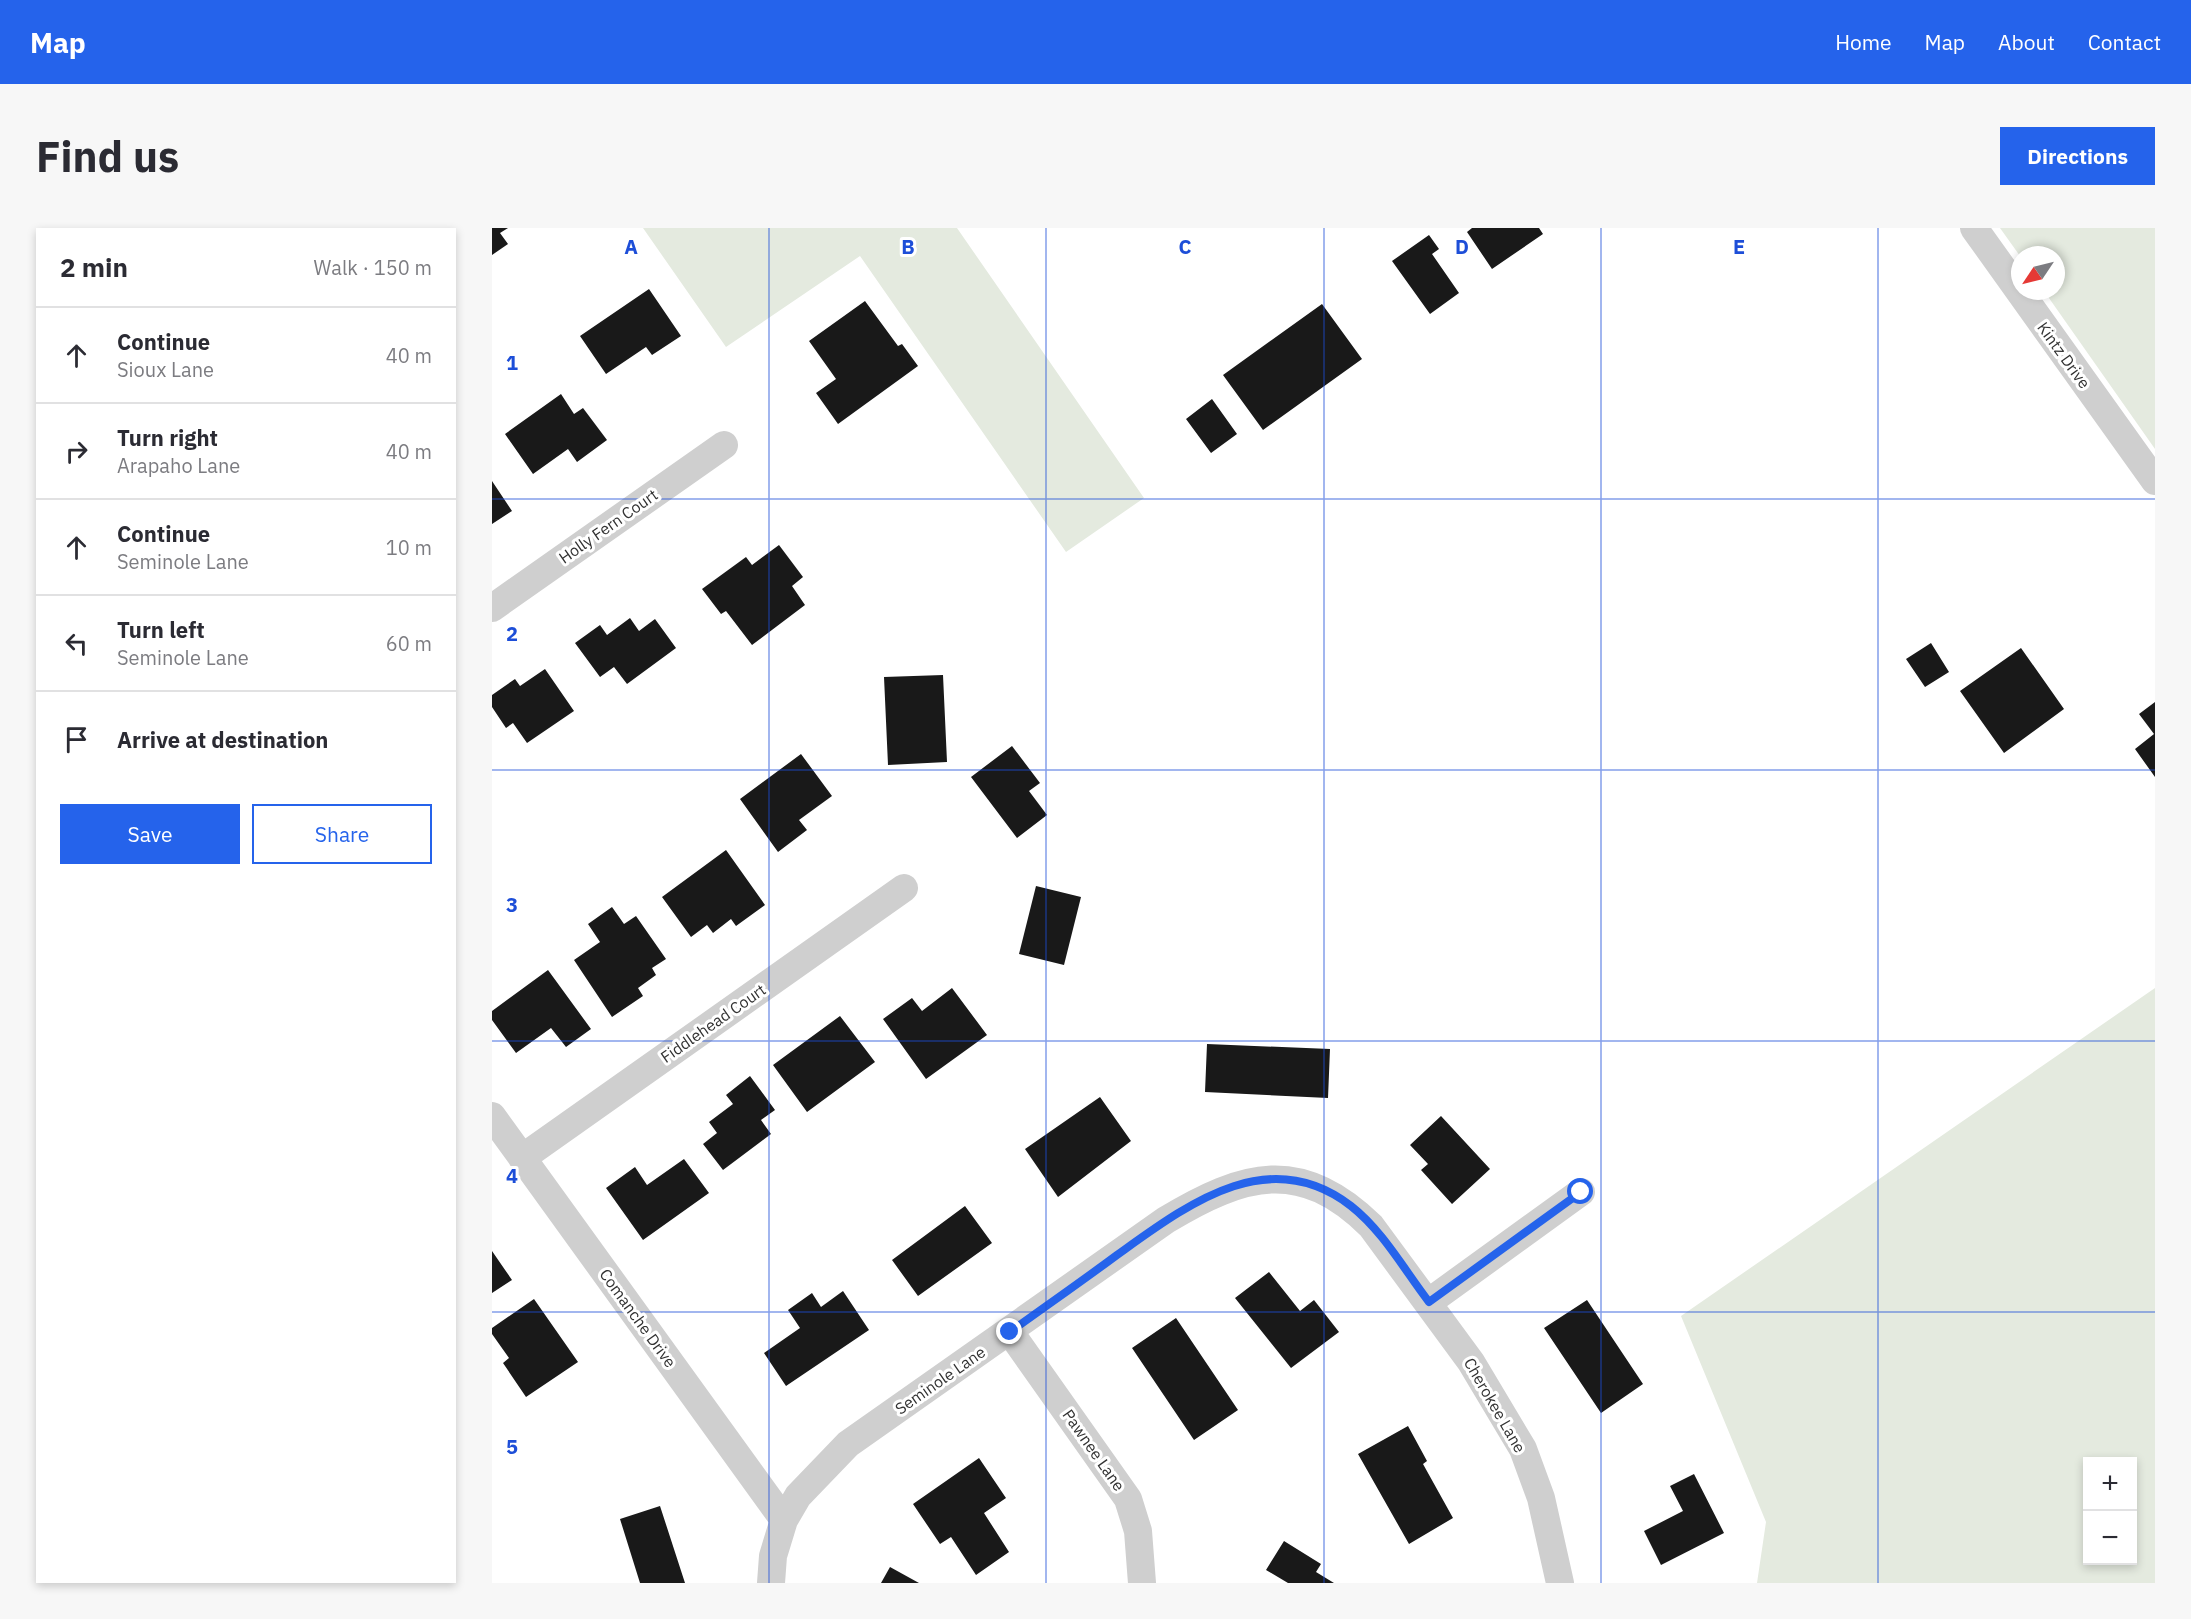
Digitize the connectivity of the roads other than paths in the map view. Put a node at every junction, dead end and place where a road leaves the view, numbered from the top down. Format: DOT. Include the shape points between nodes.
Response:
graph roads {
  1 [pos="1974,228"];
  2 [pos="724,445"];
  3 [pos="2155,482"];
  4 [pos="492,608"];
  5 [pos="904,888"];
  6 [pos="492,1116"];
  7 [pos="522,1158"];
  8 [pos="1307,1183"];
  9 [pos="1581,1192"];
  10 [pos="1429,1302"];
  11 [pos="1010,1332"];
  12 [pos="784,1520"];
  13 [pos="771,1583"];
  14 [pos="1143,1583"];
  15 [pos="1560,1583"];
  1 -- 3 [label="street, Kintz Drive"];
  2 -- 4 [label="street, Holly Fern Court"];
  5 -- 7 [label="street, Fiddlehead Court"];
  6 -- 7 [label="street, Comanche Drive"];
  7 -- 12 [label="street, Comanche Drive"];
  8 -- 10 [label="street, Cherokee Lane" via="1352,1207"];
  8 -- 11 [label="street, Seminole Lane" via="1281,1179 1250,1181 1200,1199"];
  9 -- 10 [label="street"];
  10 -- 15 [label="street, Cherokee Lane" via="1472,1362 1522,1449 1541,1498"];
  11 -- 12 [label="street, Seminole Lane" via="848,1444 798,1496"];
  11 -- 14 [label="street, Pawnee Lane" via="1124,1492 1135,1514"];
  12 -- 13 [label="street, Seminole Lane" via="773,1556"];
}
